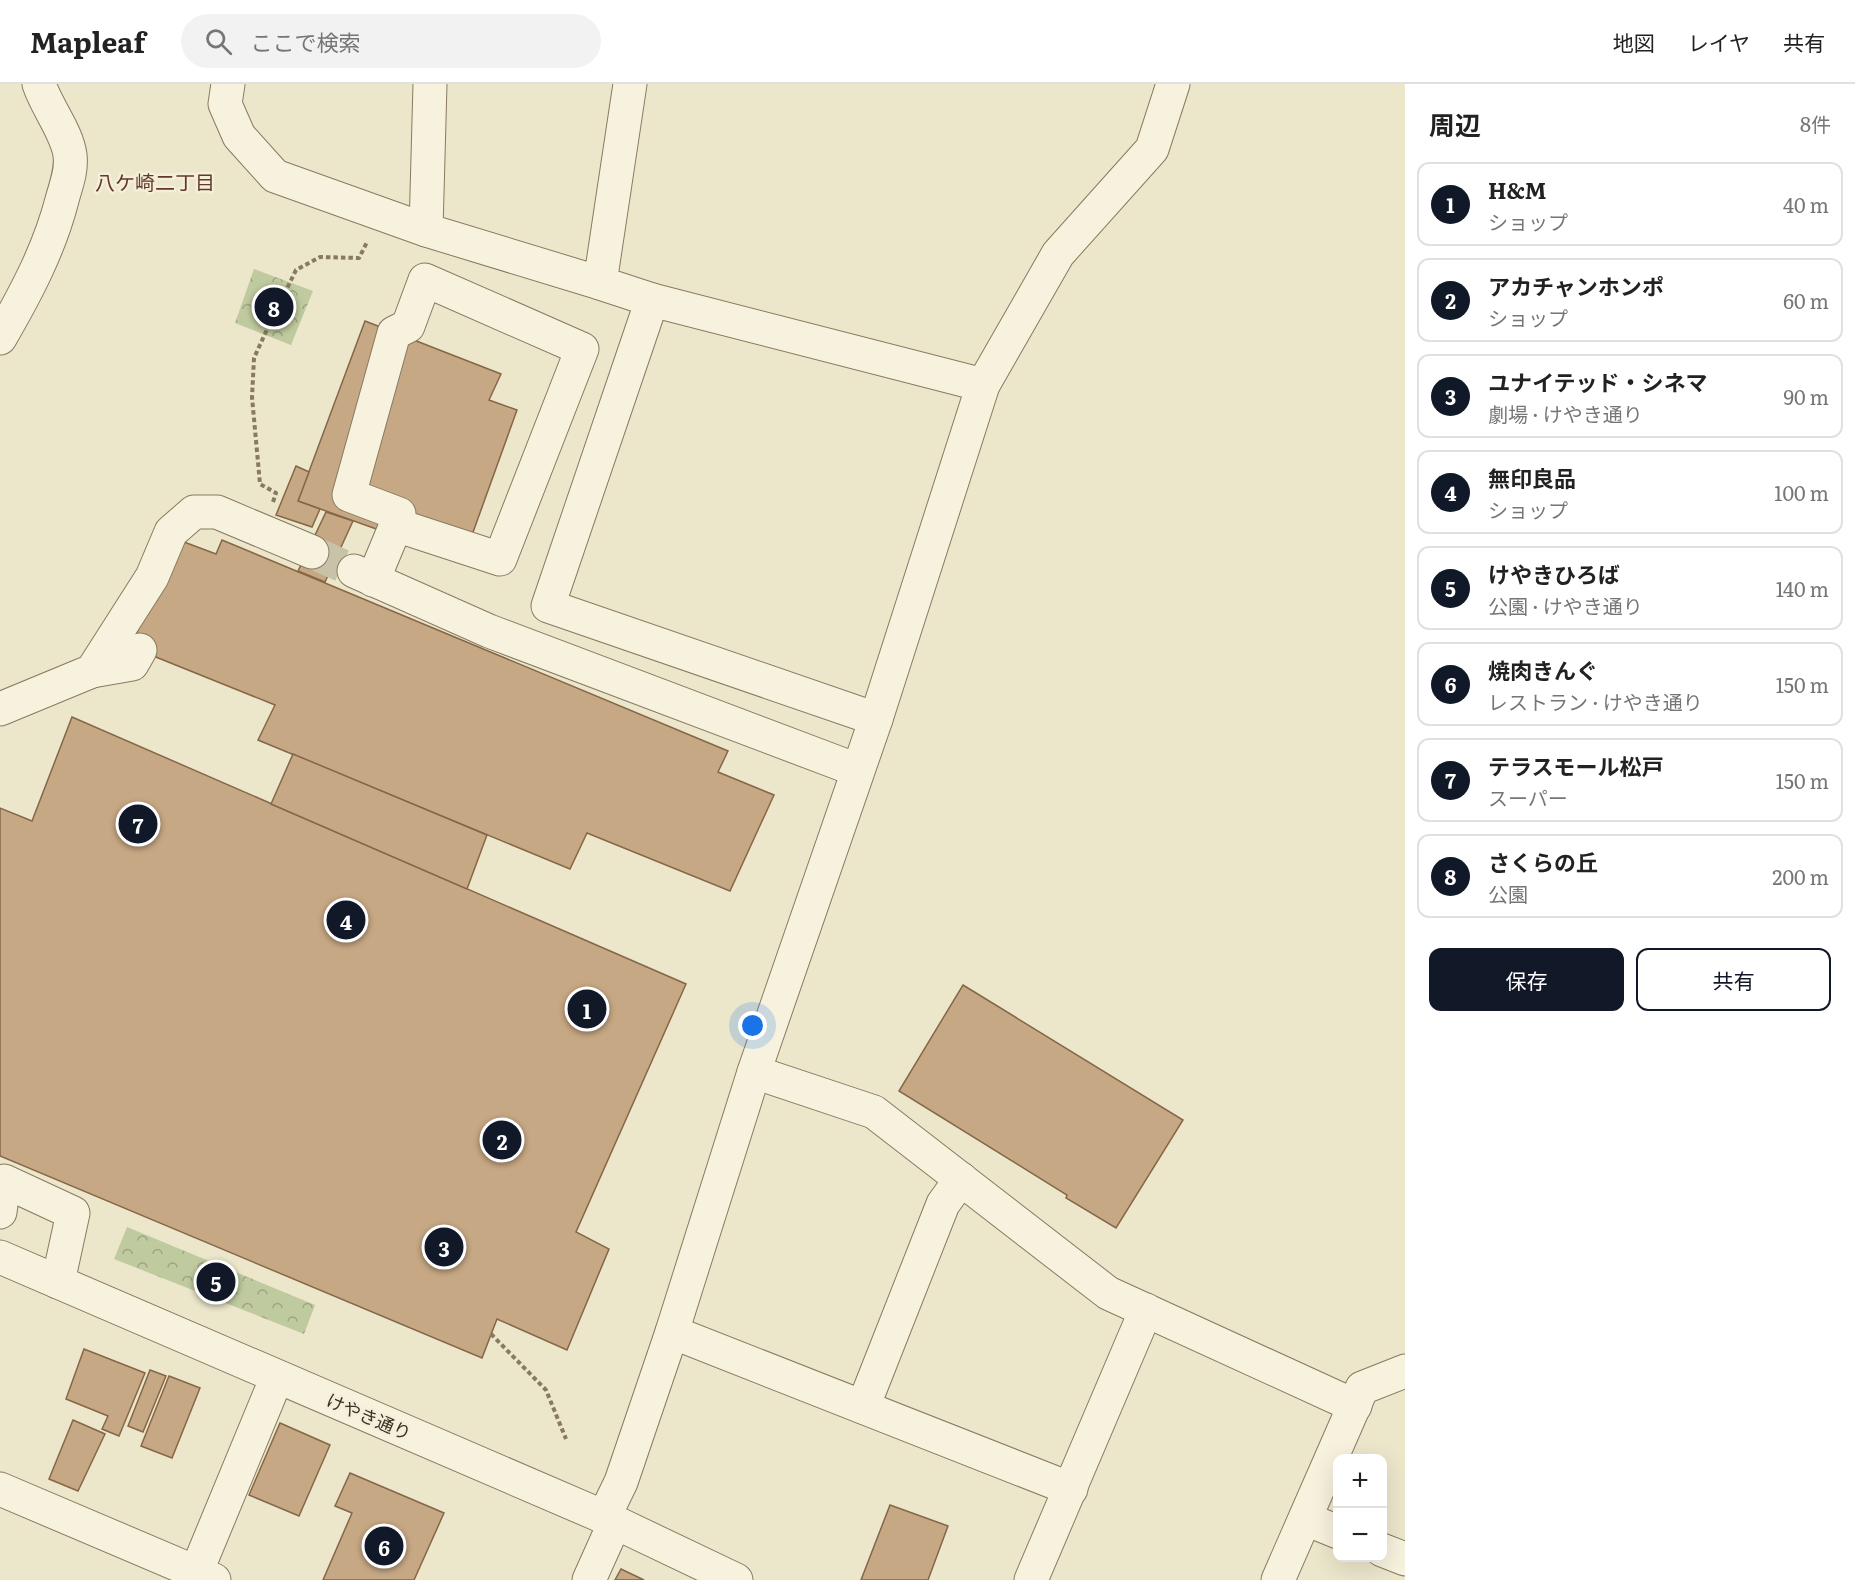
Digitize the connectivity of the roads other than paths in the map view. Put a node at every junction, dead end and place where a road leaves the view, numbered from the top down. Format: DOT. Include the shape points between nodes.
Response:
graph roads {
  1 [pos="39,84"];
  2 [pos="228,84"];
  3 [pos="430,84"];
  4 [pos="630,84"];
  5 [pos="1173,84"];
  6 [pos="426,230"];
  7 [pos="600,283"];
  8 [pos="652,300"];
  9 [pos="0,338"];
  10 [pos="982,385"];
  11 [pos="396,525"];
  12 [pos="312,552"];
  13 [pos="140,650"];
  14 [pos="92,671"];
  15 [pos="0,709"];
  16 [pos="876,719"];
  17 [pos="857,770"];
  18 [pos="754,1072"];
  19 [pos="961,1179"];
  20 [pos="1,1191"];
  21 [pos="0,1257"];
  22 [pos="58,1281"];
  23 [pos="1146,1310"];
  24 [pos="672,1332"];
  25 [pos="1405,1371"];
  26 [pos="277,1377"];
  27 [pos="1354,1406"];
  28 [pos="863,1407"];
  29 [pos="1071,1489"];
  30 [pos="0,1490"];
  31 [pos="609,1519"];
  32 [pos="1306,1519"];
  33 [pos="1333,1530"];
  34 [pos="1387,1552"];
  35 [pos="1405,1559"];
  36 [pos="201,1578"];
  37 [pos="589,1580"];
  38 [pos="736,1580"];
  39 [pos="1031,1580"];
  40 [pos="1278,1580"];
  1 -- 9 [label="street" via="47,107 65,136 70,172 53,234 30,286"];
  2 -- 6 [label="street" via="225,104 239,136 274,176"];
  3 -- 6 [label="street"];
  4 -- 7 [label="street"];
  5 -- 10 [label="street" via="1152,149 1058,254"];
  6 -- 7 [label="street"];
  7 -- 8 [label="street"];
  8 -- 10 [label="street"];
  8 -- 16 [label="street" via="548,606"];
  10 -- 16 [label="street"];
  11 -- 11 [label="street" via="501,559 582,349 425,280 408,326 394,333 349,495 399,514"];
  11 -- 17 [label="street" via="363,575 486,640"];
  12 -- 14 [label="street" via="217,512 194,512 171,532 152,577"];
  13 -- 14 [label="street" via="132,664"];
  14 -- 15 [label="street"];
  16 -- 17 [label="street"];
  17 -- 18 [label="street"];
  18 -- 19 [label="street" via="874,1112"];
  18 -- 24 [label="street"];
  19 -- 23 [label="street" via="1089,1280"];
  19 -- 28 [label="street" via="943,1204"];
  20 -- 22 [label="street" via="73,1213"];
  21 -- 22 [label="street, けやき通り"];
  22 -- 26 [label="street, けやき通り"];
  23 -- 27 [label="street"];
  23 -- 29 [label="street"];
  24 -- 28 [label="street"];
  24 -- 31 [label="street"];
  25 -- 27 [label="street" via="1362,1389"];
  26 -- 31 [label="street, けやき通り"];
  26 -- 36 [label="street"];
  27 -- 32 [label="street"];
  28 -- 29 [label="street"];
  29 -- 39 [label="street"];
  30 -- 36 [label="street"];
  31 -- 37 [label="street"];
  31 -- 38 [label="street, けやき通り"];
  32 -- 33 [label="street"];
  32 -- 40 [label="street"];
  34 -- 35 [label="street"];
}
